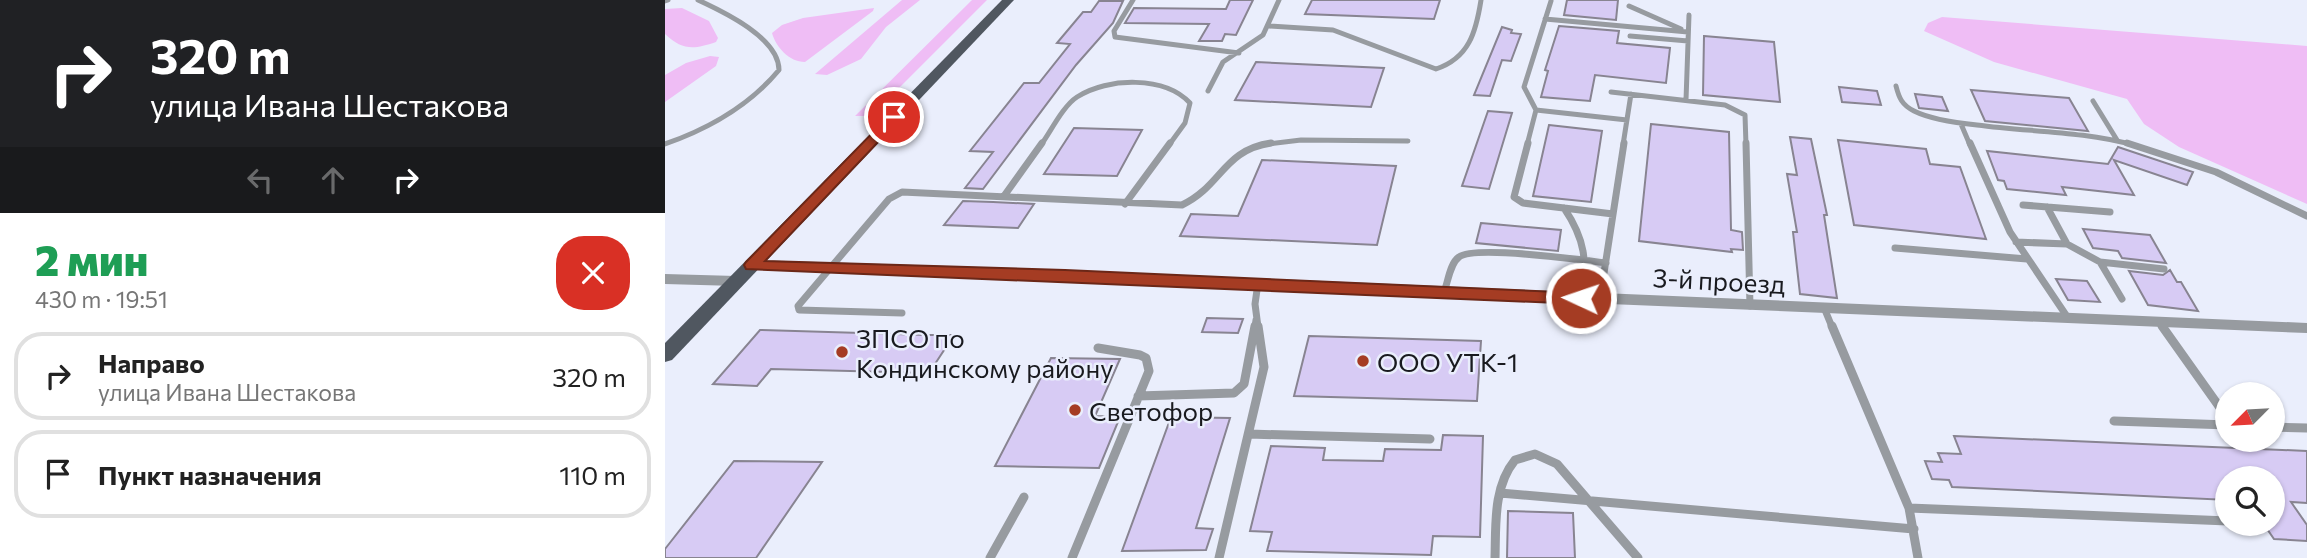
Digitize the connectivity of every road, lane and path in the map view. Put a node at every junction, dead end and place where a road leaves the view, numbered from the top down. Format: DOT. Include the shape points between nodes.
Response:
graph roads {
  1 [pos="698,0"];
  2 [pos="1008,0"];
  3 [pos="1133,0"];
  4 [pos="1279,0"];
  5 [pos="1481,0"];
  6 [pos="1551,1"];
  7 [pos="1629,6"];
  8 [pos="1689,15"];
  9 [pos="1545,19"];
  10 [pos="1269,26"];
  11 [pos="1688,32"];
  12 [pos="1630,36"];
  13 [pos="1688,41"];
  14 [pos="1239,53"];
  15 [pos="1896,86"];
  16 [pos="1208,90"];
  17 [pos="1611,92"];
  18 [pos="1631,94"];
  19 [pos="1686,100"];
  20 [pos="2093,101"];
  21 [pos="1536,110"];
  22 [pos="1627,120"];
  23 [pos="1961,124"];
  24 [pos="2117,140"];
  25 [pos="1408,141"];
  26 [pos="665,144"];
  27 [pos="1004,196"];
  28 [pos="1125,204"];
  29 [pos="2023,205"];
  30 [pos="2047,207"];
  31 [pos="1564,208"];
  32 [pos="2110,212"];
  33 [pos="1613,214"];
  34 [pos="2307,216"];
  35 [pos="2016,242"];
  36 [pos="2067,244"];
  37 [pos="1895,248"];
  38 [pos="2027,259"];
  39 [pos="1587,261"];
  40 [pos="2100,262"];
  41 [pos="1606,263"];
  42 [pos="751,265"];
  43 [pos="830,268"];
  44 [pos="2164,269"];
  45 [pos="665,279"];
  46 [pos="736,281"];
  47 [pos="1258,283"];
  48 [pos="1444,292"];
  49 [pos="1581,298"];
  50 [pos="1600,299"];
  51 [pos="2122,299"];
  52 [pos="1751,307"];
  53 [pos="1825,310"];
  54 [pos="902,313"];
  55 [pos="1256,317"];
  56 [pos="2068,318"];
  57 [pos="2159,321"];
  58 [pos="2307,328"];
  59 [pos="1098,348"];
  60 [pos="665,355"];
  61 [pos="1138,396"];
  62 [pos="2215,401"];
  63 [pos="2114,421"];
  64 [pos="2215,425"];
  65 [pos="2285,427"];
  66 [pos="2307,428"];
  67 [pos="1249,434"];
  68 [pos="1430,439"];
  69 [pos="1500,492"];
  70 [pos="1024,497"];
  71 [pos="1587,500"];
  72 [pos="1909,509"];
  73 [pos="2215,521"];
  74 [pos="1914,528"];
  75 [pos="990,558"];
  76 [pos="1072,558"];
  77 [pos="1219,558"];
  78 [pos="1496,558"];
  79 [pos="1638,558"];
  80 [pos="1918,558"];
  1 -- 26 [label="lane" via="739,19 776,54 779,70 717,121"];
  2 -- 42 [label="main road"];
  3 -- 14 [label="lane" via="1114,31 1115,37"];
  4 -- 10 [label="lane"];
  5 -- 10 [label="lane" via="1478,27 1466,52 1436,69 1333,30"];
  6 -- 9 [label="lane"];
  7 -- 11 [label="lane"];
  8 -- 11 [label="lane"];
  9 -- 11 [label="lane"];
  9 -- 21 [label="lane" via="1524,87"];
  10 -- 14 [label="lane"];
  11 -- 13 [label="lane"];
  12 -- 13 [label="lane"];
  13 -- 19 [label="lane"];
  14 -- 16 [label="lane" via="1223,62"];
  15 -- 23 [label="lane" via="1905,106"];
  17 -- 18 [label="lane"];
  18 -- 19 [label="lane"];
  18 -- 22 [label="lane"];
  19 -- 52 [label="lane" via="1725,105 1745,115"];
  20 -- 24 [label="lane"];
  21 -- 22 [label="lane"];
  21 -- 31 [label="lane" via="1514,197 1523,203"];
  22 -- 33 [label="lane"];
  23 -- 24 [label="lane"];
  23 -- 35 [label="lane"];
  24 -- 34 [label="lane" via="2235,180"];
  25 -- 28 [label="lane" via="1265,144 1245,149 1233,159 1199,199 1182,205"];
  27 -- 28 [label="lane"];
  27 -- 28 [label="lane" via="1075,98 1089,89 1140,83 1175,88 1191,103 1185,123"];
  27 -- 43 [label="lane" via="911,191 895,195"];
  29 -- 30 [label="lane"];
  30 -- 32 [label="lane"];
  30 -- 36 [label="lane"];
  31 -- 33 [label="lane"];
  31 -- 39 [label="lane" via="1581,233"];
  33 -- 41 [label="lane"];
  35 -- 36 [label="lane"];
  35 -- 38 [label="lane"];
  36 -- 40 [label="lane"];
  37 -- 38 [label="lane"];
  38 -- 56 [label="lane"];
  39 -- 41 [label="lane"];
  39 -- 48 [label="lane" via="1465,254 1458,258"];
  39 -- 49 [label="lane"];
  40 -- 44 [label="lane"];
  40 -- 51 [label="lane"];
  41 -- 50 [label="lane"];
  42 -- 43 [label="street, 3-й проезд"];
  42 -- 46 [label="main road"];
  43 -- 47 [label="street, 3-й проезд"];
  43 -- 54 [label="lane" via="799,310"];
  45 -- 46 [label="street"];
  46 -- 60 [label="main road"];
  47 -- 48 [label="street, 3-й проезд"];
  47 -- 55 [label="lane"];
  48 -- 49 [label="street, 3-й проезд"];
  49 -- 50 [label="street, 3-й проезд"];
  50 -- 52 [label="street, 3-й проезд"];
  52 -- 53 [label="street, 3-й проезд"];
  53 -- 56 [label="street, 3-й проезд"];
  53 -- 72 [label="lane"];
  55 -- 61 [label="lane" via="1244,384 1234,394"];
  55 -- 67 [label="lane" via="1264,367"];
  56 -- 57 [label="street, 3-й проезд"];
  57 -- 58 [label="street, 3-й проезд"];
  57 -- 62 [label="lane"];
  59 -- 61 [label="lane" via="1126,350 1146,358 1149,371"];
  61 -- 76 [label="lane"];
  63 -- 64 [label="lane"];
  65 -- 66 [label="lane"];
  67 -- 68 [label="lane"];
  67 -- 77 [label="lane"];
  69 -- 71 [label="lane"];
  69 -- 71 [label="lane" via="1510,462 1520,456 1542,455 1557,464"];
  69 -- 78 [label="lane"];
  70 -- 75 [label="lane"];
  71 -- 74 [label="lane"];
  71 -- 79 [label="lane"];
  72 -- 73 [label="lane"];
  72 -- 74 [label="lane"];
  74 -- 80 [label="lane"];
}
